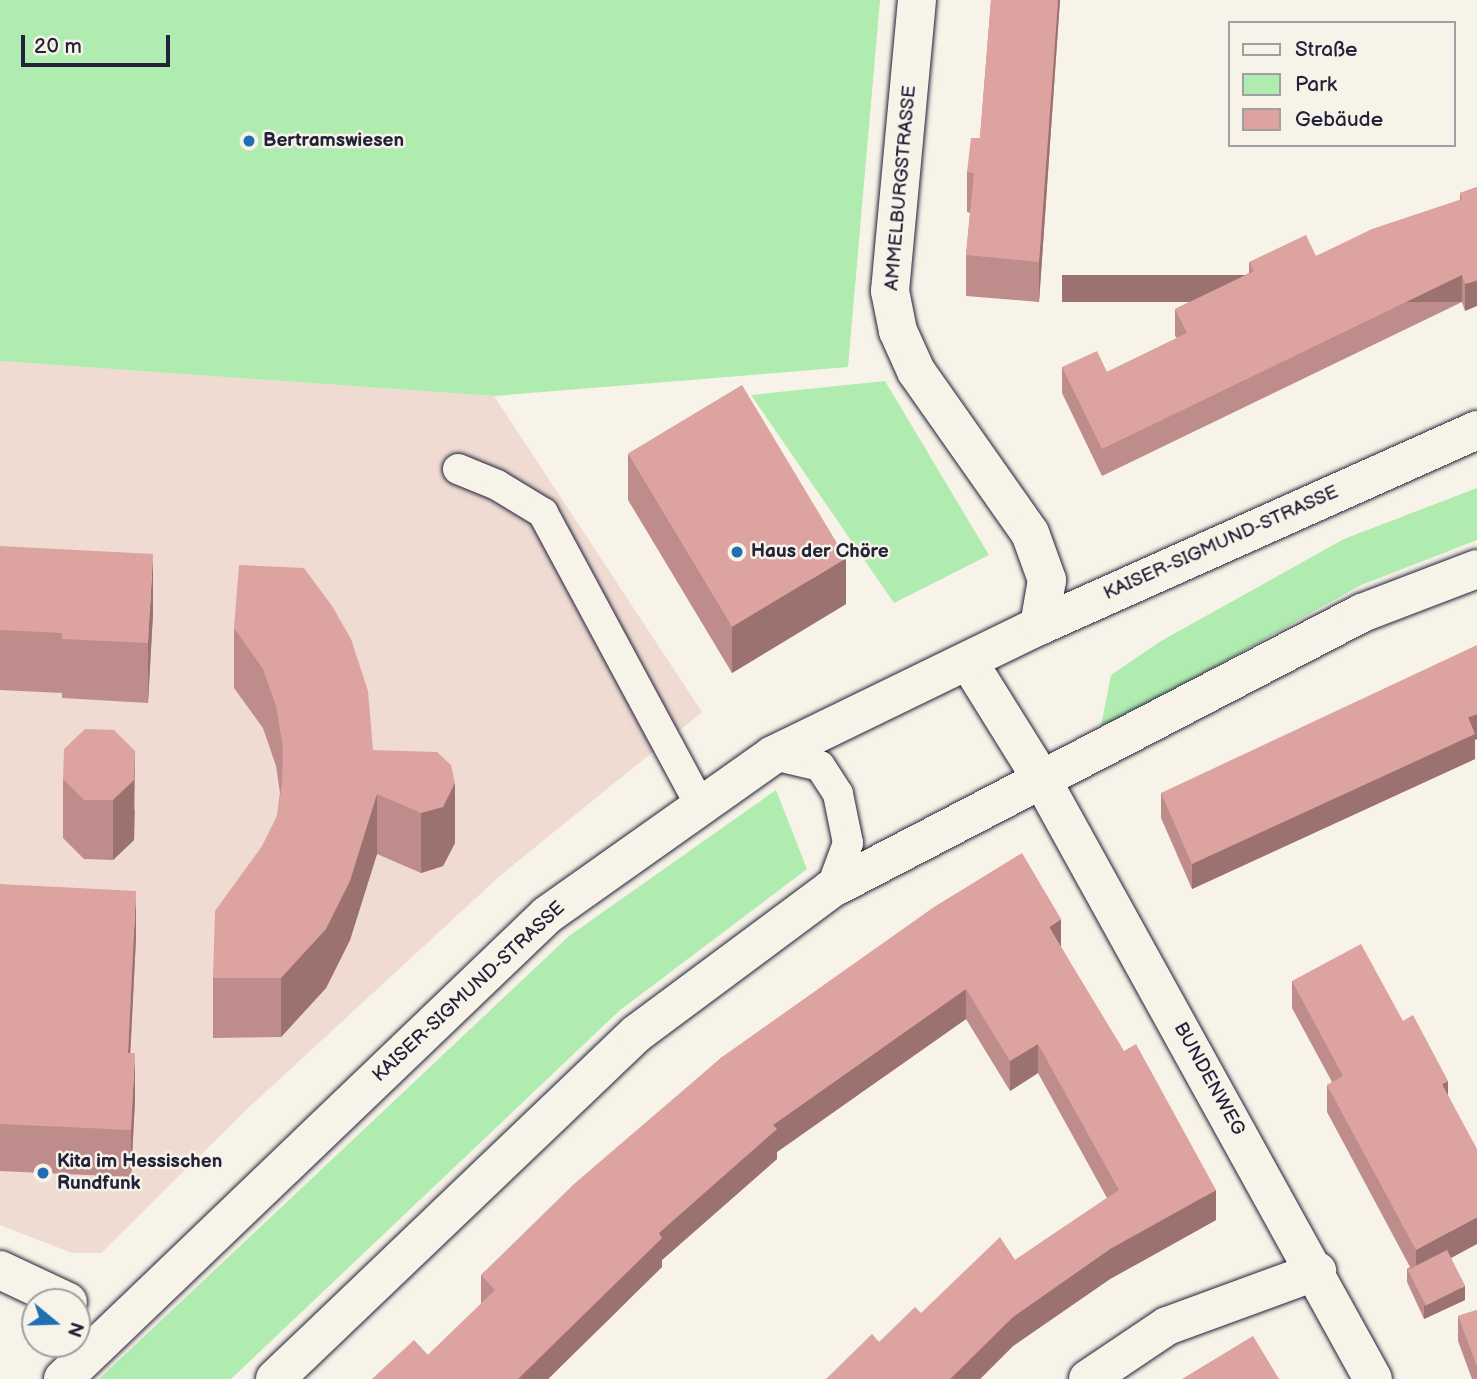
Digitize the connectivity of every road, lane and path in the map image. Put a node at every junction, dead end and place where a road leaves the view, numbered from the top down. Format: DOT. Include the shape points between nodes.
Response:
graph roads {
  1 [pos="917,0"];
  2 [pos="1477,430"];
  3 [pos="458,469"];
  4 [pos="1477,569"];
  5 [pos="1039,626"];
  6 [pos="968,661"];
  7 [pos="773,755"];
  8 [pos="1042,780"];
  9 [pos="701,807"];
  10 [pos="831,890"];
  11 [pos="0,1270"];
  12 [pos="1317,1271"];
  13 [pos="38,1288"];
  14 [pos="91,1318"];
  15 [pos="111,1333"];
  16 [pos="63,1379"];
  17 [pos="275,1379"];
  18 [pos="1088,1379"];
  19 [pos="1373,1379"];
  1 -- 5 [label="street, AMMELBURGSTRASSE" via="890,291 898,331 916,370 1030,534 1047,580"];
  2 -- 5 [label="street, KAISER-SIGMUND-STRASSE"];
  3 -- 9 [label="lane" via="498,485 543,513"];
  4 -- 8 [label="street" via="1362,613"];
  5 -- 6 [label="street, KAISER-SIGMUND-STRASSE"];
  6 -- 7 [label="street, KAISER-SIGMUND-STRASSE"];
  6 -- 8 [label="street"];
  7 -- 9 [label="street, KAISER-SIGMUND-STRASSE"];
  7 -- 10 [label="lane" via="820,766 838,794 848,843"];
  8 -- 10 [label="street"];
  8 -- 12 [label="street, BUNDENWEG"];
  9 -- 15 [label="street, KAISER-SIGMUND-STRASSE" via="547,915"];
  10 -- 17 [label="street" via="636,1034"];
  11 -- 13 [label="street"];
  12 -- 18 [label="street" via="1167,1326"];
  12 -- 19 [label="street, BUNDENWEG"];
  14 -- 15 [label="street"];
  15 -- 16 [label="street, KAISER-SIGMUND-STRASSE"];
}
